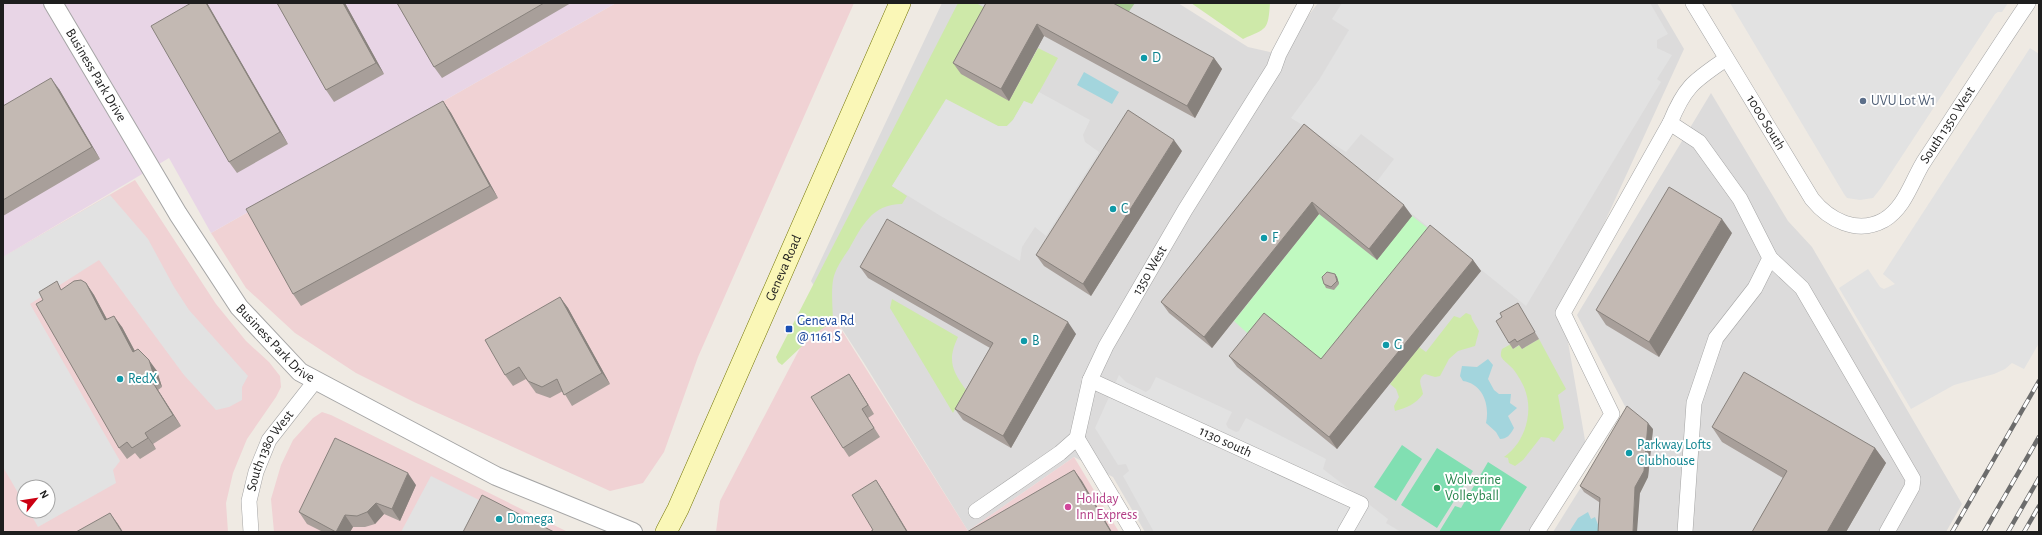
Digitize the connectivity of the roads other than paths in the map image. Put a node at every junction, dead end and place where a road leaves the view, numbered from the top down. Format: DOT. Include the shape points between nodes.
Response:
graph roads {
  1 [pos="54,3"];
  2 [pos="900,3"];
  3 [pos="1306,3"];
  4 [pos="1693,3"];
  5 [pos="2028,3"];
  6 [pos="1726,59"];
  7 [pos="1670,123"];
  8 [pos="1853,225"];
  9 [pos="1770,258"];
  10 [pos="316,380"];
  11 [pos="1090,380"];
  12 [pos="1077,438"];
  13 [pos="976,511"];
  14 [pos="251,532"];
  15 [pos="633,532"];
  16 [pos="666,532"];
  17 [pos="1133,532"];
  18 [pos="1345,532"];
  19 [pos="1537,532"];
  20 [pos="1685,532"];
  21 [pos="1887,532"];
  1 -- 10 [label="street, Business Park Drive" via="178,214 239,307 300,372"];
  2 -- 16 [label="main road, Geneva Road"];
  3 -- 11 [label="street, 1350 West" via="1274,68 1185,210 1106,346"];
  4 -- 6 [label="street, 1000 South"];
  5 -- 8 [label="street, South 1350 West" via="1922,166 1900,205 1883,220 1872,224"];
  6 -- 7 [label="street" via="1692,83 1680,100"];
  6 -- 8 [label="street, 1000 South" via="1812,199 1831,218"];
  7 -- 9 [label="street" via="1699,142 1740,199"];
  7 -- 19 [label="street" via="1563,313 1612,414"];
  9 -- 20 [label="street" via="1755,288 1716,338 1694,403"];
  9 -- 21 [label="street" via="1802,288 1913,479 1912,487"];
  10 -- 14 [label="street, South 1380 West" via="269,440 256,472 249,501"];
  10 -- 15 [label="street, Business Park Drive" via="496,476"];
  11 -- 12 [label="street, 1350 West"];
  11 -- 18 [label="street, 1130 south" via="1361,504"];
  12 -- 13 [label="street" via="1060,453"];
  12 -- 17 [label="street"];
}
